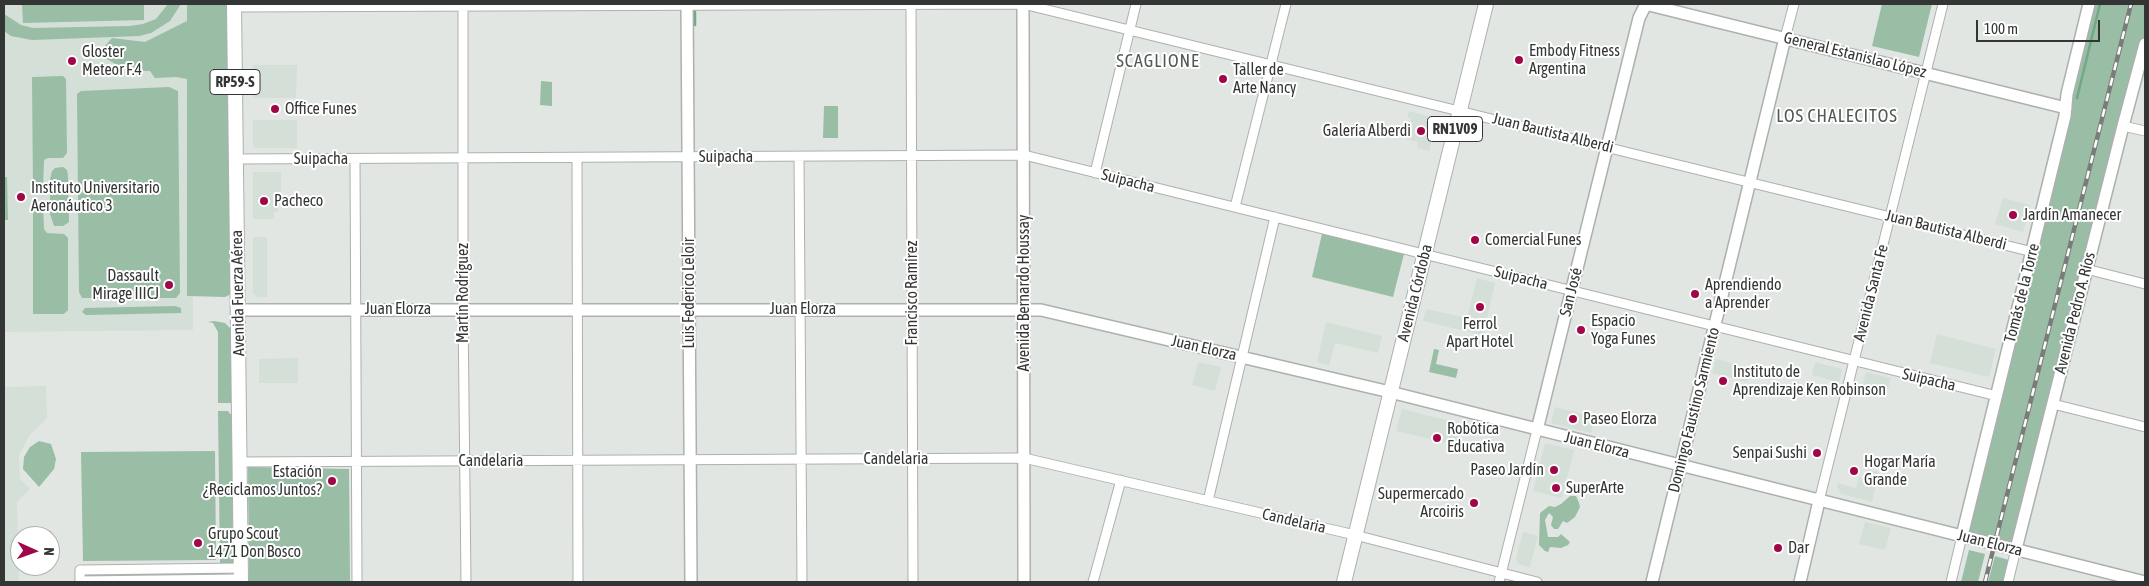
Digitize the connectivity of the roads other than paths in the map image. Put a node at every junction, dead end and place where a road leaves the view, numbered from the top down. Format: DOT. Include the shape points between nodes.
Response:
graph roads {
  1 [pos="802,4"];
  2 [pos="911,4"];
  3 [pos="1023,4"];
  4 [pos="1136,4"];
  5 [pos="1286,4"];
  6 [pos="1486,4"];
  7 [pos="1646,4"];
  8 [pos="1794,4"];
  9 [pos="1943,4"];
  10 [pos="2089,4"];
  11 [pos="234,5"];
  12 [pos="463,5"];
  13 [pos="687,5"];
  14 [pos="1129,30"];
  15 [pos="1785,38"];
  16 [pos="2145,44"];
  17 [pos="1271,64"];
  18 [pos="1926,73"];
  19 [pos="2066,108"];
  20 [pos="1460,110"];
  21 [pos="2123,126"];
  22 [pos="2145,131"];
  23 [pos="1607,146"];
  24 [pos="1024,155"];
  25 [pos="911,156"];
  26 [pos="799,157"];
  27 [pos="577,158"];
  28 [pos="688,158"];
  29 [pos="355,159"];
  30 [pos="463,159"];
  31 [pos="236,160"];
  32 [pos="1095,173"];
  33 [pos="1751,182"];
  34 [pos="1235,207"];
  35 [pos="1890,216"];
  36 [pos="1275,217"];
  37 [pos="2033,252"];
  38 [pos="1424,254"];
  39 [pos="2086,269"];
  40 [pos="2145,284"];
  41 [pos="1572,291"];
  42 [pos="463,309"];
  43 [pos="689,309"];
  44 [pos="800,309"];
  45 [pos="912,309"];
  46 [pos="1024,309"];
  47 [pos="238,310"];
  48 [pos="356,310"];
  49 [pos="578,310"];
  50 [pos="1714,328"];
  51 [pos="1242,357"];
  52 [pos="1854,362"];
  53 [pos="1390,392"];
  54 [pos="1997,396"];
  55 [pos="2053,404"];
  56 [pos="2145,427"];
  57 [pos="1537,430"];
  58 [pos="1024,458"];
  59 [pos="801,459"];
  60 [pos="913,459"];
  61 [pos="578,460"];
  62 [pos="690,460"];
  63 [pos="357,461"];
  64 [pos="465,461"];
  65 [pos="240,462"];
  66 [pos="1680,466"];
  67 [pos="1121,480"];
  68 [pos="1208,501"];
  69 [pos="1819,501"];
  70 [pos="1355,535"];
  71 [pos="1962,536"];
  72 [pos="2016,550"];
  73 [pos="1500,578"];
  74 [pos="241,579"];
  75 [pos="357,582"];
  76 [pos="466,582"];
  77 [pos="578,582"];
  78 [pos="691,582"];
  79 [pos="802,582"];
  80 [pos="913,582"];
  81 [pos="1024,582"];
  82 [pos="1093,582"];
  83 [pos="1344,582"];
  84 [pos="1537,582"];
  85 [pos="1652,582"];
  86 [pos="1800,582"];
  87 [pos="1951,582"];
  88 [pos="2008,582"];
  89 [pos="2145,582"];
  1 -- 2 [label="street, Juan Bautista Alberdi"];
  1 -- 13 [label="street, Juan Bautista Alberdi"];
  2 -- 3 [label="street, Juan Bautista Alberdi"];
  2 -- 25 [label="street, Francisco Ramírez"];
  3 -- 14 [label="street, Juan Bautista Alberdi"];
  3 -- 24 [label="street, Avenida Bernardo Houssay"];
  4 -- 14 [label="street"];
  5 -- 17 [label="street"];
  6 -- 20 [label="main road, Avenida Córdoba / RN1V09"];
  7 -- 15 [label="street, General Estanislao López"];
  7 -- 23 [label="street, San José" via="1639,18"];
  8 -- 15 [label="street, Domingo Faustino Sarmiento"];
  9 -- 18 [label="street, Avenida Santa Fe"];
  10 -- 19 [label="street, Tomás de la Torre"];
  11 -- 12 [label="street, Juan Bautista Alberdi"];
  11 -- 31 [label="main road, Avenida Fuerza Aérea / RP59-S"];
  12 -- 13 [label="street, Juan Bautista Alberdi"];
  12 -- 30 [label="street, Martín Rodríguez"];
  13 -- 28 [label="street, Luis Federico Leloir"];
  14 -- 17 [label="street, Juan Bautista Alberdi"];
  14 -- 32 [label="street"];
  15 -- 18 [label="street, General Estanislao López"];
  15 -- 33 [label="street, Domingo Faustino Sarmiento"];
  16 -- 21 [label="street, Avenida Pedro A. Ríos"];
  17 -- 20 [label="street, Juan Bautista Alberdi"];
  17 -- 34 [label="street"];
  18 -- 19 [label="street, General Estanislao López"];
  18 -- 35 [label="street, Avenida Santa Fe"];
  19 -- 37 [label="street, Tomás de la Torre"];
  20 -- 23 [label="street, Juan Bautista Alberdi"];
  20 -- 38 [label="main road, Avenida Córdoba / RN1V09"];
  21 -- 22 [label="street"];
  21 -- 39 [label="street, Avenida Pedro A. Ríos"];
  23 -- 33 [label="street, Juan Bautista Alberdi"];
  23 -- 41 [label="street, San José"];
  24 -- 25 [label="street, Suipacha"];
  24 -- 32 [label="street, Suipacha"];
  24 -- 46 [label="street, Avenida Bernardo Houssay"];
  25 -- 26 [label="street, Suipacha"];
  25 -- 45 [label="street, Francisco Ramírez"];
  26 -- 28 [label="street, Suipacha"];
  26 -- 44 [label="street"];
  27 -- 28 [label="street, Suipacha"];
  27 -- 30 [label="street, Suipacha"];
  27 -- 49 [label="street"];
  28 -- 43 [label="street, Luis Federico Leloir"];
  29 -- 30 [label="street, Suipacha"];
  29 -- 31 [label="street, Suipacha"];
  29 -- 48 [label="street"];
  30 -- 42 [label="street, Martín Rodríguez"];
  31 -- 47 [label="main road, Avenida Fuerza Aérea / RP59-S"];
  32 -- 34 [label="street, Suipacha"];
  33 -- 35 [label="street, Juan Bautista Alberdi"];
  33 -- 50 [label="street, Domingo Faustino Sarmiento"];
  34 -- 36 [label="street, Suipacha"];
  35 -- 37 [label="street, Juan Bautista Alberdi"];
  35 -- 52 [label="street, Avenida Santa Fe"];
  36 -- 38 [label="street, Suipacha"];
  36 -- 51 [label="street"];
  37 -- 54 [label="street, Tomás de la Torre"];
  38 -- 41 [label="street, Suipacha"];
  38 -- 53 [label="main road, Avenida Córdoba / RN1V09"];
  39 -- 40 [label="street"];
  39 -- 55 [label="street, Avenida Pedro A. Ríos"];
  41 -- 50 [label="street, Suipacha"];
  41 -- 57 [label="street, San José"];
  42 -- 48 [label="street, Juan Elorza"];
  42 -- 49 [label="street, Juan Elorza"];
  42 -- 64 [label="street, Martín Rodríguez"];
  43 -- 44 [label="street, Juan Elorza"];
  43 -- 49 [label="street, Juan Elorza"];
  43 -- 62 [label="street, Luis Federico Leloir"];
  44 -- 45 [label="street, Juan Elorza"];
  44 -- 59 [label="street"];
  45 -- 46 [label="street, Juan Elorza"];
  45 -- 60 [label="street, Francisco Ramírez"];
  46 -- 51 [label="street, Juan Elorza" via="1041,310"];
  46 -- 58 [label="street, Avenida Bernardo Houssay"];
  47 -- 48 [label="street, Juan Elorza"];
  47 -- 65 [label="main road, Avenida Fuerza Aérea / RP59-S"];
  48 -- 63 [label="street"];
  49 -- 61 [label="street"];
  50 -- 52 [label="street, Suipacha"];
  50 -- 66 [label="street, Domingo Faustino Sarmiento"];
  51 -- 53 [label="street, Juan Elorza"];
  51 -- 68 [label="street"];
  52 -- 54 [label="street, Suipacha"];
  52 -- 69 [label="street, Avenida Santa Fe"];
  53 -- 57 [label="street, Juan Elorza"];
  53 -- 70 [label="main road, Avenida Córdoba / RN1V09"];
  54 -- 71 [label="street, Tomás de la Torre"];
  55 -- 56 [label="street"];
  55 -- 72 [label="street, Avenida Pedro A. Ríos"];
  57 -- 66 [label="street, Juan Elorza"];
  57 -- 73 [label="street, San José"];
  58 -- 60 [label="street, Candelaria"];
  58 -- 67 [label="street, Candelaria"];
  58 -- 81 [label="street, Avenida Bernardo Houssay"];
  59 -- 60 [label="street, Candelaria"];
  59 -- 62 [label="street, Candelaria"];
  59 -- 79 [label="street"];
  60 -- 80 [label="street, Francisco Ramírez"];
  61 -- 62 [label="street, Candelaria"];
  61 -- 64 [label="street, Candelaria"];
  61 -- 77 [label="street"];
  62 -- 78 [label="street, Luis Federico Leloir"];
  63 -- 64 [label="street, Candelaria"];
  63 -- 65 [label="street, Candelaria"];
  63 -- 75 [label="street"];
  64 -- 76 [label="street, Martín Rodríguez"];
  65 -- 74 [label="main road, Avenida Fuerza Aérea / RP59-S"];
  66 -- 69 [label="street, Juan Elorza"];
  66 -- 85 [label="street, Domingo Faustino Sarmiento"];
  67 -- 68 [label="street, Candelaria"];
  67 -- 82 [label="street"];
  68 -- 70 [label="street, Candelaria"];
  69 -- 71 [label="street, Juan Elorza"];
  69 -- 86 [label="street, Avenida Santa Fe"];
  70 -- 73 [label="street, Candelaria"];
  70 -- 83 [label="main road, Avenida Córdoba / RN1V09"];
  71 -- 72 [label="street, Juan Elorza"];
  71 -- 87 [label="street, Tomás de la Torre"];
  72 -- 88 [label="street, Avenida Pedro A. Ríos"];
  72 -- 89 [label="street, Juan Elorza"];
  73 -- 84 [label="street, Candelaria"];
  74 -- 74 [label="street" via="80,570 80,581"];
}
